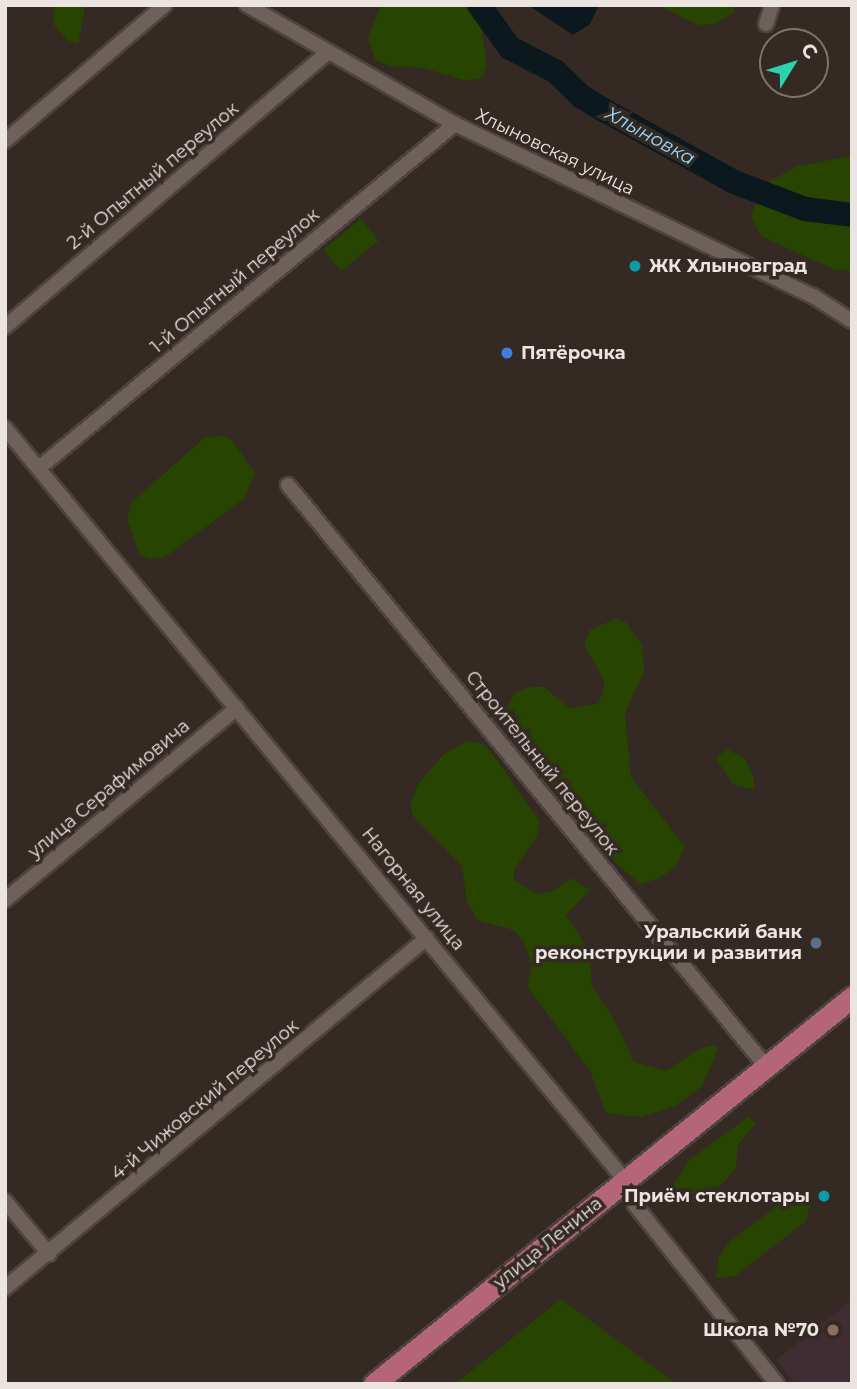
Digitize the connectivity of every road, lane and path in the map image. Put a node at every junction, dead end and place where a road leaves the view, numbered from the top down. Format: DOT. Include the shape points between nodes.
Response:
graph roads {
  1 [pos="165,5"];
  2 [pos="247,5"];
  3 [pos="772,5"];
  4 [pos="766,24"];
  5 [pos="326,54"];
  6 [pos="455,124"];
  7 [pos="5,141"];
  8 [pos="852,321"];
  9 [pos="5,327"];
  10 [pos="5,428"];
  11 [pos="39,468"];
  12 [pos="288,485"];
  13 [pos="237,708"];
  14 [pos="5,900"];
  15 [pos="427,938"];
  16 [pos="852,997"];
  17 [pos="765,1065"];
  18 [pos="625,1180"];
  19 [pos="5,1200"];
  20 [pos="49,1254"];
  21 [pos="5,1288"];
  22 [pos="374,1384"];
  23 [pos="777,1384"];
  1 -- 7 [label="street"];
  2 -- 5 [label="street, Хлыновская улица"];
  3 -- 4 [label="street"];
  5 -- 6 [label="street, Хлыновская улица"];
  5 -- 9 [label="street, 2-й Опытный переулок"];
  6 -- 8 [label="street, Хлыновская улица" via="813,296"];
  6 -- 11 [label="street, 1-й Опытный переулок"];
  10 -- 11 [label="street, Нагорная улица"];
  11 -- 13 [label="street, Нагорная улица"];
  12 -- 17 [label="street, Строительный переулок"];
  13 -- 14 [label="street, улица Серафимовича"];
  13 -- 15 [label="street, Нагорная улица"];
  15 -- 18 [label="street, Нагорная улица"];
  15 -- 20 [label="street, 4-й Чижовский переулок"];
  16 -- 17 [label="main road, улица Ленина"];
  17 -- 18 [label="main road, улица Ленина"];
  18 -- 22 [label="main road, улица Ленина"];
  18 -- 23 [label="street, Нагорная улица" via="635,1205"];
  19 -- 20 [label="street"];
  20 -- 21 [label="street, 4-й Чижовский переулок"];
}
